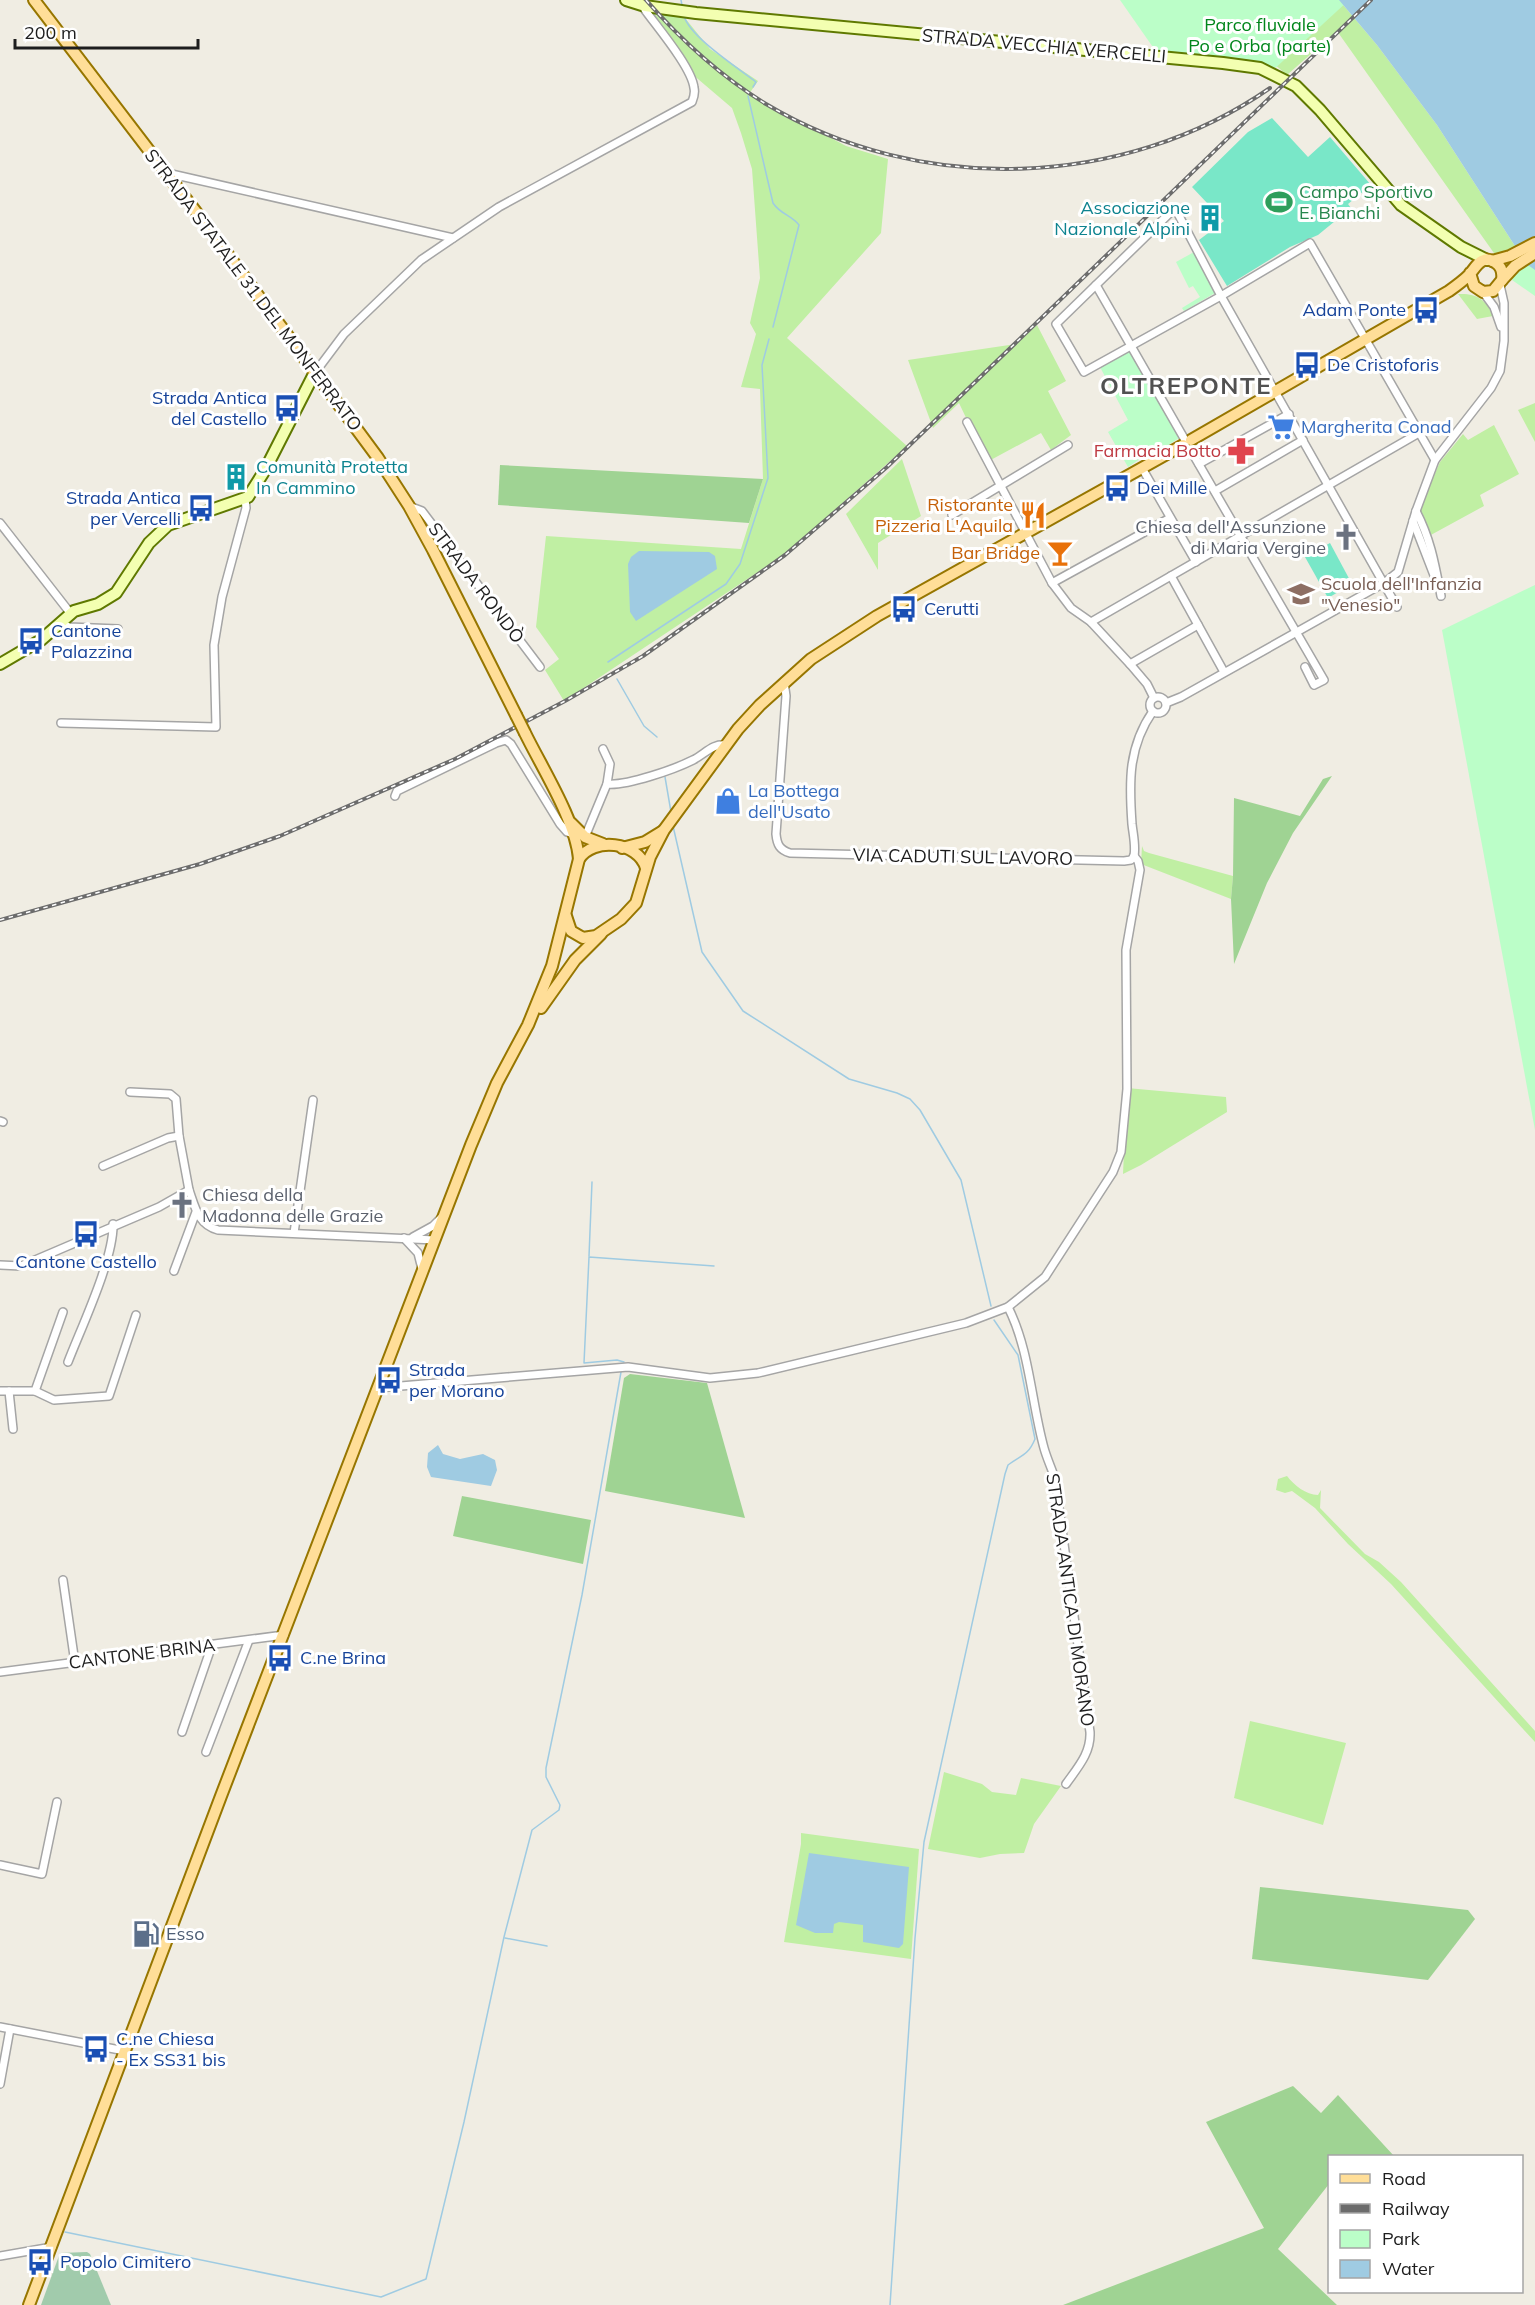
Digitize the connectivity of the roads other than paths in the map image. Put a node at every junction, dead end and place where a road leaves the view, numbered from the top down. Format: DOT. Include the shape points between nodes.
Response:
graph roads {
  1 [pos="34,0"];
  2 [pos="626,0"];
  3 [pos="661,4"];
  4 [pos="645,6"];
  5 [pos="166,173"];
  6 [pos="453,238"];
  7 [pos="1535,243"];
  8 [pos="1465,248"];
  9 [pos="1535,252"];
  10 [pos="1493,260"];
  11 [pos="1472,270"];
  12 [pos="1503,279"];
  13 [pos="1096,285"];
  14 [pos="1449,291"];
  15 [pos="1481,291"];
  16 [pos="1221,296"];
  17 [pos="1504,333"];
  18 [pos="1365,340"];
  19 [pos="1133,345"];
  20 [pos="314,374"];
  21 [pos="1276,391"];
  22 [pos="1289,414"];
  23 [pos="967,422"];
  24 [pos="1419,433"];
  25 [pos="1303,440"];
  26 [pos="1187,444"];
  27 [pos="1068,445"];
  28 [pos="1435,460"];
  29 [pos="1199,464"];
  30 [pos="1142,468"];
  31 [pos="1329,485"];
  32 [pos="1000,487"];
  33 [pos="1215,491"];
  34 [pos="245,499"];
  35 [pos="409,506"];
  36 [pos="1416,511"];
  37 [pos="952,515"];
  38 [pos="1170,518"];
  39 [pos="1413,521"];
  40 [pos="0,523"];
  41 [pos="1025,532"];
  42 [pos="1241,537"];
  43 [pos="1196,562"];
  44 [pos="1171,576"];
  45 [pos="1052,583"];
  46 [pos="1384,583"];
  47 [pos="1397,607"];
  48 [pos="71,614"];
  49 [pos="1091,622"];
  50 [pos="62,623"];
  51 [pos="1198,625"];
  52 [pos="118,629"];
  53 [pos="1296,631"];
  54 [pos="0,664"];
  55 [pos="1130,664"];
  56 [pos="1305,666"];
  57 [pos="540,667"];
  58 [pos="1224,672"];
  59 [pos="784,682"];
  60 [pos="774,691"];
  61 [pos="1154,698"];
  62 [pos="1166,703"];
  63 [pos="785,711"];
  64 [pos="1153,711"];
  65 [pos="61,723"];
  66 [pos="726,745"];
  67 [pos="603,749"];
  68 [pos="607,784"];
  69 [pos="394,796"];
  70 [pos="669,824"];
  71 [pos="580,835"];
  72 [pos="606,844"];
  73 [pos="622,848"];
  74 [pos="1134,856"];
  75 [pos="579,859"];
  76 [pos="646,868"];
  77 [pos="566,916"];
  78 [pos="604,931"];
  79 [pos="528,1025"];
  80 [pos="130,1092"];
  81 [pos="313,1100"];
  82 [pos="179,1136"];
  83 [pos="103,1166"];
  84 [pos="189,1190"];
  85 [pos="196,1212"];
  86 [pos="444,1214"];
  87 [pos="113,1224"];
  88 [pos="294,1233"];
  89 [pos="408,1238"];
  90 [pos="435,1240"];
  91 [pos="0,1266"];
  92 [pos="174,1271"];
  93 [pos="423,1272"];
  94 [pos="1008,1307"];
  95 [pos="63,1312"];
  96 [pos="136,1315"];
  97 [pos="68,1362"];
  98 [pos="377,1388"];
  99 [pos="0,1391"];
  100 [pos="9,1391"];
  101 [pos="34,1391"];
  102 [pos="13,1429"];
  103 [pos="63,1580"];
  104 [pos="284,1635"];
  105 [pos="249,1640"];
  106 [pos="212,1645"];
  107 [pos="75,1663"];
  108 [pos="0,1672"];
  109 [pos="182,1732"];
  110 [pos="206,1752"];
  111 [pos="1066,1784"];
  112 [pos="57,1802"];
  113 [pos="0,1865"];
  114 [pos="0,2027"];
  115 [pos="10,2029"];
  116 [pos="125,2051"];
  117 [pos="0,2084"];
  118 [pos="52,2247"];
  119 [pos="0,2256"];
  120 [pos="29,2305"];
  1 -- 5 [label="main road, STRADA STATALE 31 DEL MONFERRATO"];
  2 -- 4 [label="street, STRADA VECCHIA VERCELLI"];
  3 -- 4 [label="street, STRADA VECCHIA VERCELLI"];
  3 -- 8 [label="street, STRADA VECCHIA VERCELLI" via="696,13 1260,68 1287,80 1309,98 1401,206"];
  4 -- 6 [label="street" via="692,79 692,102 499,207"];
  5 -- 6 [label="street"];
  5 -- 20 [label="main road, STRADA STATALE 31 DEL MONFERRATO"];
  6 -- 20 [label="street" via="386,291 344,334"];
  7 -- 10 [label="main road"];
  8 -- 10 [label="street, STRADA VECCHIA VERCELLI"];
  8 -- 11 [label="street"];
  9 -- 12 [label="main road"];
  10 -- 11 [label="main road" via="1481,261"];
  10 -- 12 [label="main road"];
  11 -- 14 [label="main road"];
  11 -- 15 [label="main road" via="1471,280"];
  12 -- 15 [label="main road" via="1493,291"];
  12 -- 17 [label="street"];
  13 -- 16 [label="street" via="1176,210"];
  13 -- 19 [label="street"];
  13 -- 19 [label="street" via="1056,324 1084,372"];
  14 -- 15 [label="main road"];
  14 -- 18 [label="main road"];
  15 -- 17 [label="street" via="1494,307"];
  16 -- 18 [label="street" via="1310,243"];
  16 -- 19 [label="street"];
  16 -- 21 [label="street"];
  17 -- 28 [label="street" via="1500,371 1491,388"];
  18 -- 21 [label="main road"];
  18 -- 24 [label="street"];
  19 -- 26 [label="street"];
  20 -- 34 [label="street" via="254,490"];
  20 -- 35 [label="main road, STRADA STATALE 31 DEL MONFERRATO"];
  21 -- 22 [label="street"];
  21 -- 26 [label="main road"];
  22 -- 25 [label="street"];
  22 -- 29 [label="street"];
  23 -- 32 [label="street"];
  24 -- 28 [label="street"];
  24 -- 31 [label="street"];
  25 -- 31 [label="street"];
  25 -- 33 [label="street"];
  26 -- 29 [label="street"];
  26 -- 30 [label="main road"];
  27 -- 32 [label="street"];
  28 -- 36 [label="street"];
  29 -- 33 [label="street"];
  30 -- 38 [label="street"];
  30 -- 41 [label="main road"];
  31 -- 42 [label="street"];
  31 -- 46 [label="street"];
  32 -- 37 [label="street"];
  32 -- 41 [label="street"];
  33 -- 42 [label="street"];
  34 -- 48 [label="street" via="168,525 149,543 116,593"];
  34 -- 65 [label="street" via="214,645 216,727"];
  35 -- 57 [label="street, STRADA RONDÒ" via="422,511"];
  35 -- 71 [label="main road, STRADA STATALE 31 DEL MONFERRATO, bridge" via="566,817"];
  36 -- 39 [label="street"];
  36 -- 39 [label="street" via="1437,565 1441,593"];
  38 -- 43 [label="street"];
  38 -- 45 [label="street"];
  39 -- 46 [label="street" via="1398,572"];
  40 -- 48 [label="street"];
  41 -- 45 [label="street"];
  41 -- 59 [label="main road" via="843,637"];
  42 -- 43 [label="street"];
  42 -- 53 [label="street"];
  43 -- 44 [label="street"];
  44 -- 49 [label="street"];
  44 -- 51 [label="street"];
  45 -- 49 [label="street" via="1071,608"];
  46 -- 47 [label="street"];
  46 -- 53 [label="street"];
  48 -- 50 [label="street"];
  49 -- 55 [label="street"];
  50 -- 52 [label="street" via="69,627"];
  50 -- 54 [label="street"];
  51 -- 55 [label="street"];
  51 -- 58 [label="street"];
  53 -- 56 [label="street" via="1324,680 1314,685"];
  53 -- 58 [label="street"];
  55 -- 61 [label="street"];
  58 -- 62 [label="street"];
  59 -- 60 [label="main road"];
  59 -- 63 [label="street, VIA CADUTI SUL LAVORO"];
  60 -- 63 [label="street"];
  60 -- 66 [label="main road"];
  61 -- 62 [label="street"];
  61 -- 64 [label="street" via="1150,705"];
  62 -- 64 [label="street" via="1162,712"];
  63 -- 74 [label="street, VIA CADUTI SUL LAVORO" via="776,834 785,852 1112,860 1131,860"];
  64 -- 74 [label="street" via="1131,768"];
  66 -- 68 [label="street" via="712,747 664,773"];
  66 -- 70 [label="main road"];
  67 -- 68 [label="street" via="610,764"];
  68 -- 71 [label="street"];
  69 -- 71 [label="street" via="397,791 506,740 560,824 567,832"];
  70 -- 73 [label="main road" via="645,842"];
  70 -- 76 [label="main road"];
  71 -- 72 [label="main road, STRADA STATALE 31 DEL MONFERRATO"];
  71 -- 75 [label="main road, STRADA STATALE 31 DEL MONFERRATO"];
  72 -- 73 [label="main road"];
  72 -- 75 [label="main road" via="588,849"];
  73 -- 76 [label="main road" via="638,854"];
  74 -- 94 [label="street" via="1140,870 1126,950 1127,1089 1121,1152 1113,1172 1045,1277"];
  75 -- 77 [label="main road"];
  76 -- 78 [label="main road" via="636,903"];
  77 -- 78 [label="main road" via="568,926 579,937 588,938"];
  77 -- 79 [label="main road" via="552,966"];
  78 -- 79 [label="main road" via="575,960"];
  79 -- 86 [label="main road" via="490,1098"];
  80 -- 82 [label="street" via="170,1094 176,1099"];
  81 -- 88 [label="street"];
  82 -- 83 [label="street"];
  82 -- 84 [label="street"];
  84 -- 85 [label="street"];
  84 -- 87 [label="street" via="159,1207"];
  85 -- 88 [label="street" via="211,1228"];
  85 -- 92 [label="street"];
  86 -- 89 [label="street" via="433,1226"];
  86 -- 90 [label="main road"];
  87 -- 91 [label="street" via="21,1266"];
  87 -- 97 [label="street" via="102,1273"];
  88 -- 89 [label="street"];
  89 -- 90 [label="street"];
  89 -- 93 [label="street" via="418,1253"];
  90 -- 93 [label="main road"];
  93 -- 98 [label="main road"];
  94 -- 98 [label="street" via="966,1323 758,1372 710,1378 628,1367"];
  94 -- 111 [label="street, STRADA ANTICA DI MORANO" via="1028,1368 1044,1449 1055,1479 1090,1732 1086,1755"];
  95 -- 101 [label="street"];
  96 -- 101 [label="street" via="110,1396 54,1400"];
  98 -- 104 [label="main road"];
  99 -- 100 [label="street"];
  100 -- 101 [label="street"];
  100 -- 102 [label="street"];
  103 -- 107 [label="street"];
  104 -- 105 [label="street, CANTONE BRINA"];
  104 -- 116 [label="main road"];
  105 -- 106 [label="street, CANTONE BRINA"];
  105 -- 110 [label="street"];
  106 -- 107 [label="street, CANTONE BRINA"];
  106 -- 109 [label="street"];
  107 -- 108 [label="street, CANTONE BRINA"];
  112 -- 113 [label="street" via="42,1874"];
  114 -- 115 [label="street"];
  115 -- 116 [label="street"];
  115 -- 117 [label="street"];
  116 -- 118 [label="main road"];
  118 -- 119 [label="street"];
  118 -- 120 [label="main road"];
}
